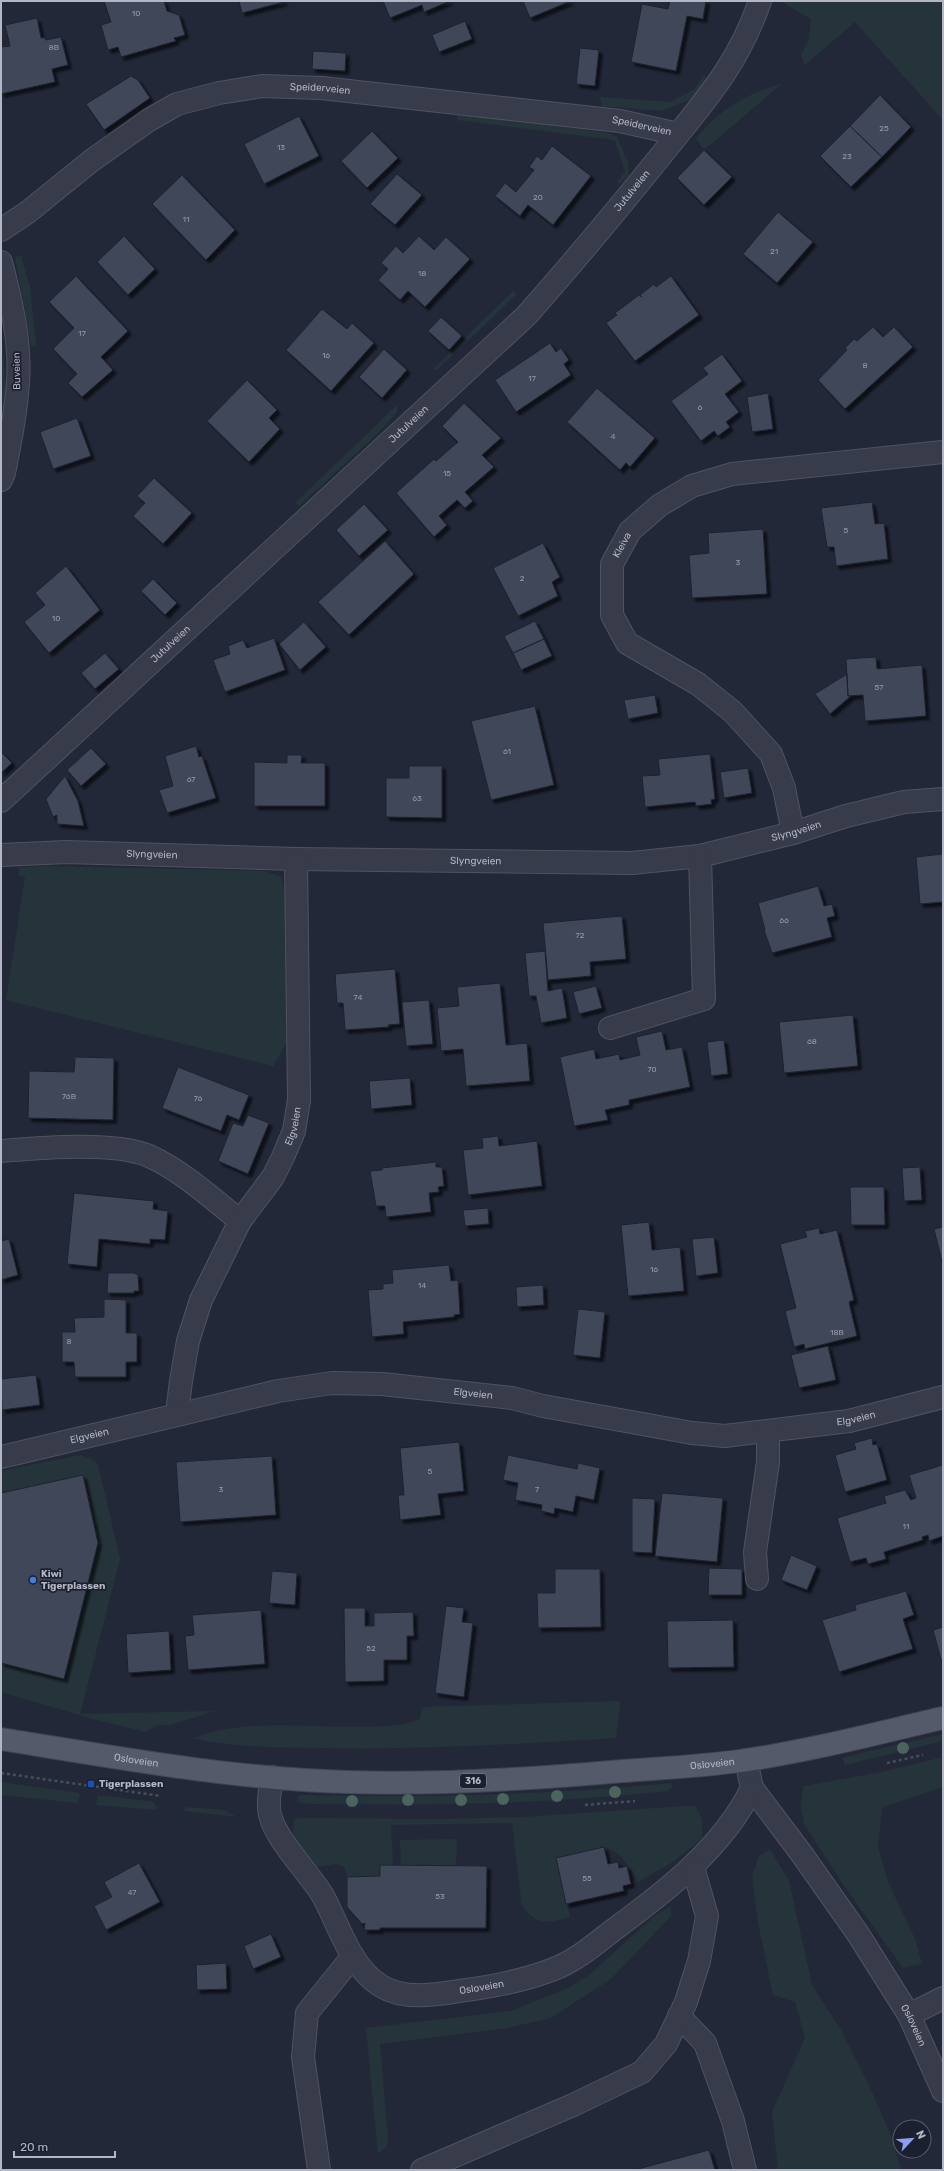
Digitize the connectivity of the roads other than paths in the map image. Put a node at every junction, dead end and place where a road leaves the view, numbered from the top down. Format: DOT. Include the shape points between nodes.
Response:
graph roads {
  1 [pos="760,1"];
  2 [pos="678,134"];
  3 [pos="1,230"];
  4 [pos="1,262"];
  5 [pos="943,452"];
  6 [pos="1,480"];
  7 [pos="943,798"];
  8 [pos="1,801"];
  9 [pos="793,833"];
  10 [pos="1,855"];
  11 [pos="700,856"];
  12 [pos="296,859"];
  13 [pos="610,1028"];
  14 [pos="1,1151"];
  15 [pos="240,1221"];
  16 [pos="943,1397"];
  17 [pos="177,1414"];
  18 [pos="768,1432"];
  19 [pos="1,1457"];
  20 [pos="757,1579"];
  21 [pos="943,1718"];
  22 [pos="1,1739"];
  23 [pos="746,1760"];
  24 [pos="272,1777"];
  25 [pos="752,1788"];
  26 [pos="693,1867"];
  27 [pos="353,1956"];
  28 [pos="943,1998"];
  29 [pos="909,2015"];
  30 [pos="679,2016"];
  31 [pos="943,2091"];
  32 [pos="319,2170"];
  33 [pos="422,2170"];
  34 [pos="745,2170"];
  1 -- 2 [label="street, Jutulveien" via="750,31 732,63 709,98"];
  2 -- 3 [label="street, Speiderveien" via="620,121 321,88 262,86 219,93 177,104 149,120 91,161 28,212"];
  2 -- 8 [label="street, Jutulveien" via="602,230 526,316"];
  4 -- 6 [label="street, Buveien" via="15,323 18,381 14,421"];
  5 -- 9 [label="street, Kleiva" via="732,474 692,486 660,505 630,531 612,564 612,615 627,643 698,684 733,712 771,754 784,788"];
  7 -- 9 [label="street, Slyngveien" via="904,802 846,816"];
  9 -- 11 [label="street, Slyngveien"];
  10 -- 12 [label="street, Slyngveien" via="66,852"];
  11 -- 12 [label="street, Slyngveien" via="632,864"];
  11 -- 13 [label="street" via="704,999"];
  12 -- 15 [label="street, Elgveien" via="299,1100 294,1131 273,1178"];
  14 -- 15 [label="street" via="71,1147 126,1150 148,1155 166,1165"];
  15 -- 17 [label="street, Elgveien" via="201,1300 188,1341"];
  16 -- 18 [label="street, Elgveien" via="849,1421"];
  17 -- 18 [label="street, Elgveien" via="286,1390 332,1383 382,1384 512,1398 692,1434 725,1436"];
  17 -- 19 [label="street, Elgveien"];
  18 -- 20 [label="street" via="768,1462 755,1552"];
  21 -- 23 [label="main road, Osloveien / 316" via="843,1742"];
  22 -- 24 [label="main road, Osloveien / 316" via="159,1764"];
  23 -- 24 [label="main road, Osloveien / 316" via="548,1778 346,1782"];
  23 -- 25 [label="street, Osloveien"];
  24 -- 27 [label="street, Osloveien" via="269,1808 275,1829 322,1895"];
  25 -- 26 [label="street, Osloveien" via="742,1809"];
  25 -- 29 [label="street, Osloveien" via="854,1928"];
  26 -- 27 [label="street, Osloveien" via="579,1956 554,1969 489,1987 405,1995 383,1987 367,1977"];
  26 -- 30 [label="street" via="707,1916 699,1961"];
  27 -- 32 [label="street" via="307,2013 303,2057"];
  28 -- 29 [label="street"];
  29 -- 31 [label="street, Osloveien"];
  30 -- 33 [label="street" via="666,2044 642,2072"];
  30 -- 34 [label="street" via="705,2043 733,2121"];
}
